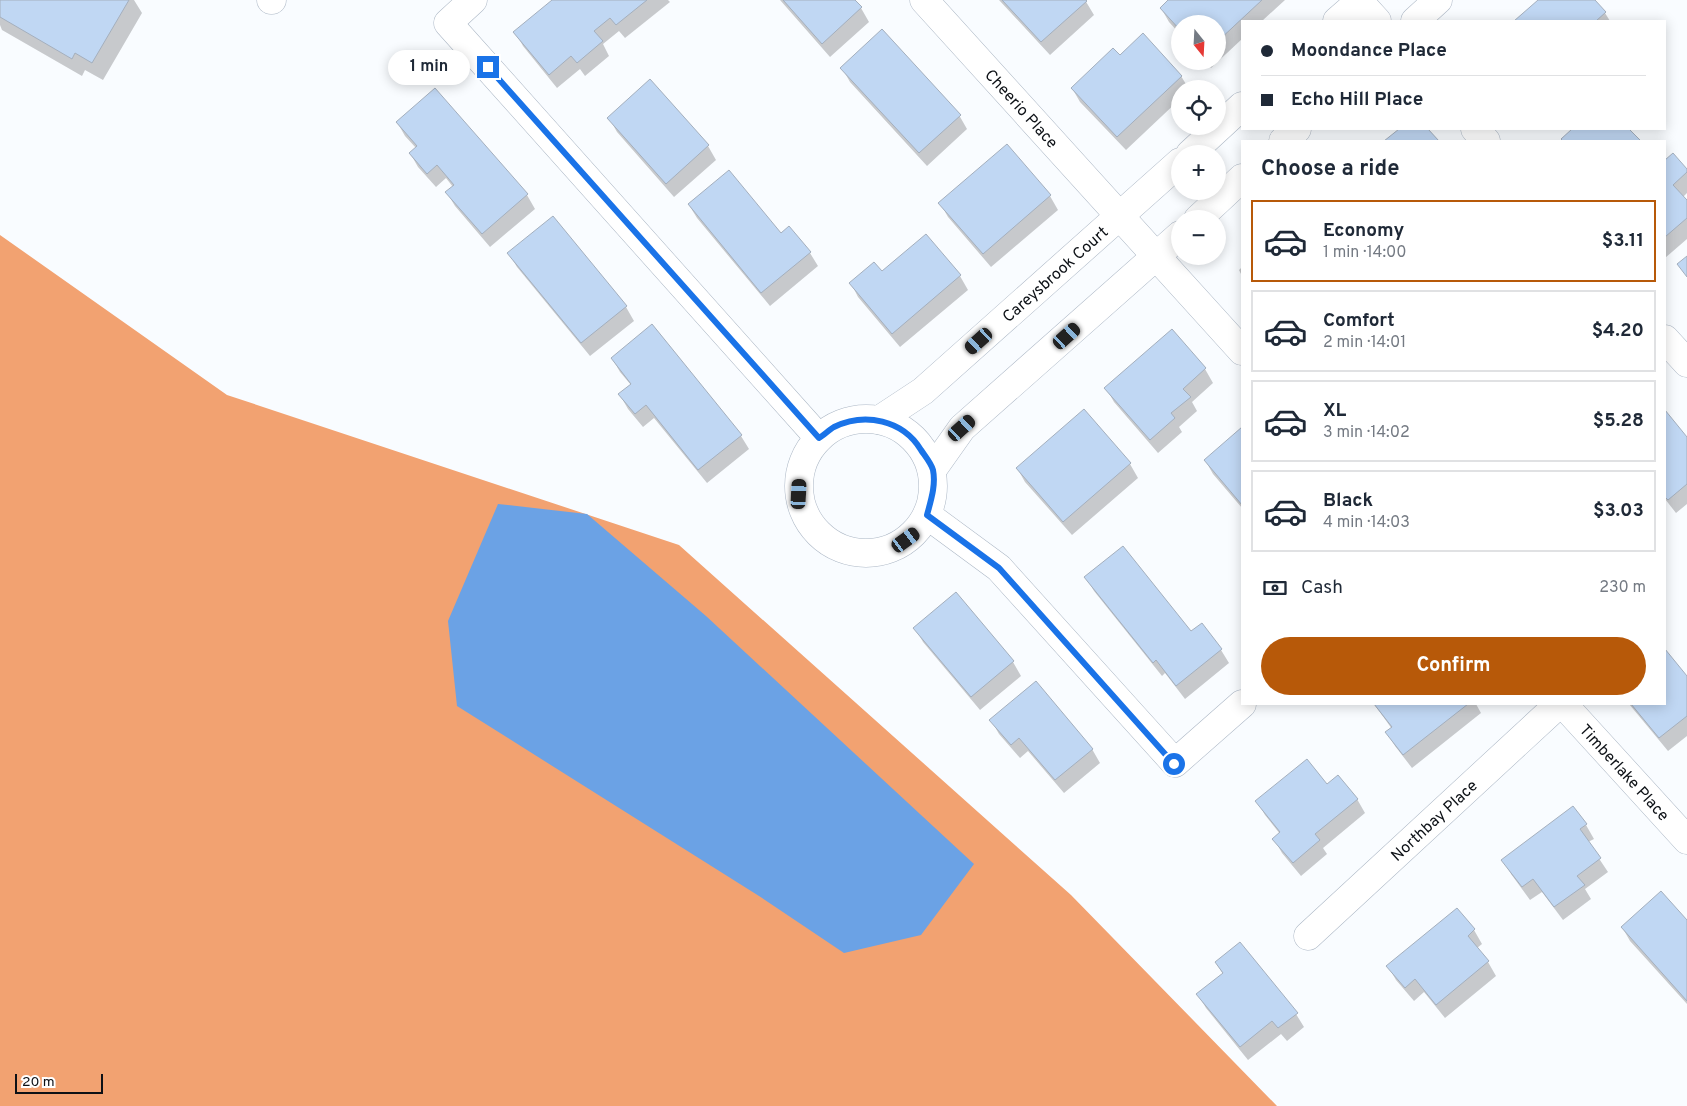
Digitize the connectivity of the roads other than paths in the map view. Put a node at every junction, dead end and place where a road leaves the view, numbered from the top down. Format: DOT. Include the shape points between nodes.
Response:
graph roads {
  1 [pos="474,0"];
  2 [pos="924,0"];
  3 [pos="1359,0"];
  4 [pos="1438,0"];
  5 [pos="1338,20"];
  6 [pos="1376,20"];
  7 [pos="1416,20"];
  8 [pos="1241,107"];
  9 [pos="1296,130"];
  10 [pos="1476,130"];
  11 [pos="1284,140"];
  12 [pos="1485,140"];
  13 [pos="1200,145"];
  14 [pos="1171,170"];
  15 [pos="1241,179"];
  16 [pos="1208,210"];
  17 [pos="1120,216"];
  18 [pos="1171,243"];
  19 [pos="1156,256"];
  20 [pos="1666,340"];
  21 [pos="1241,350"];
  22 [pos="1687,364"];
  23 [pos="879,420"];
  24 [pos="819,438"];
  25 [pos="933,468"];
  26 [pos="927,515"];
  27 [pos="1241,705"];
  28 [pos="1557,705"];
  29 [pos="1564,705"];
  30 [pos="1687,840"];
  31 [pos="1308,936"];
  1 -- 24 [label="street" via="448,23"];
  2 -- 17 [label="street, Cheerio Place"];
  3 -- 5 [label="street"];
  3 -- 6 [label="street"];
  4 -- 7 [label="street"];
  8 -- 13 [label="street"];
  9 -- 11 [label="street"];
  10 -- 12 [label="street"];
  14 -- 17 [label="street, Careysbrook Court"];
  15 -- 16 [label="street"];
  17 -- 19 [label="street"];
  17 -- 23 [label="street, Careysbrook Court" via="922,391"];
  18 -- 19 [label="street"];
  19 -- 21 [label="street"];
  19 -- 25 [label="street" via="962,428"];
  20 -- 22 [label="street"];
  23 -- 24 [label="street" via="855,420 834,427"];
  23 -- 25 [label="street" via="896,426 915,440"];
  24 -- 26 [label="street" via="800,471 799,494 807,519 822,537 840,549 863,554 897,546 915,533"];
  25 -- 26 [label="street" via="934,492"];
  26 -- 27 [label="street" via="999,568 1174,764"];
  28 -- 31 [label="street, Northbay Place"];
  29 -- 30 [label="street, Timberlake Place"];
}
